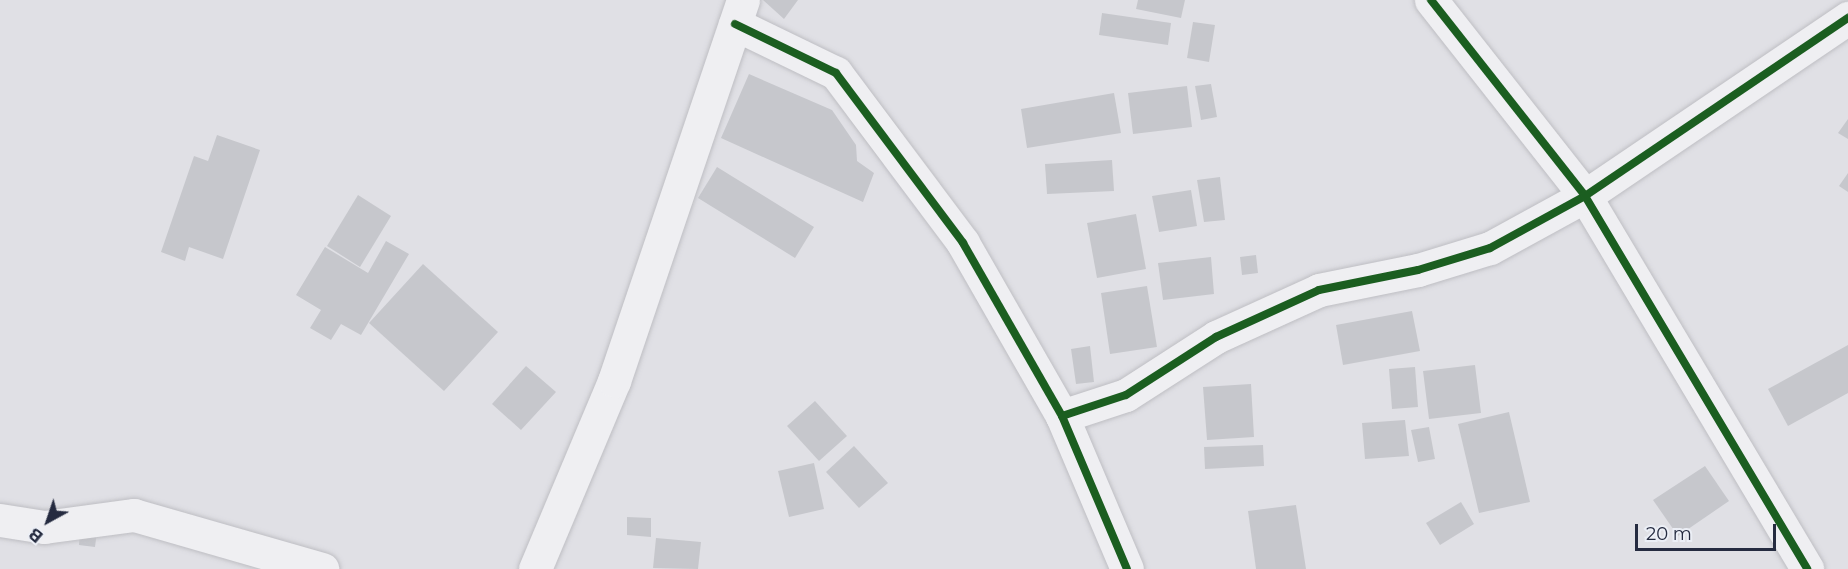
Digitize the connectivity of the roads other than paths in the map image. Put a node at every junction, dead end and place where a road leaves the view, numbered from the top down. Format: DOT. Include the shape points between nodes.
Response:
graph roads {
  1 [pos="1431,0"];
  2 [pos="735,8"];
  3 [pos="1848,18"];
  4 [pos="1584,196"];
  5 [pos="1062,416"];
  6 [pos="0,520"];
  7 [pos="322,569"];
  8 [pos="535,569"];
  9 [pos="1127,569"];
  10 [pos="1807,569"];
  1 -- 4 [label="street"];
  2 -- 5 [label="street" via="836,73 963,243"];
  2 -- 8 [label="street" via="614,381"];
  3 -- 4 [label="street"];
  4 -- 5 [label="street" via="1490,248 1418,270 1319,290 1216,337 1126,395"];
  4 -- 10 [label="street"];
  5 -- 9 [label="street"];
  6 -- 7 [label="street" via="44,526 134,515"];
}
